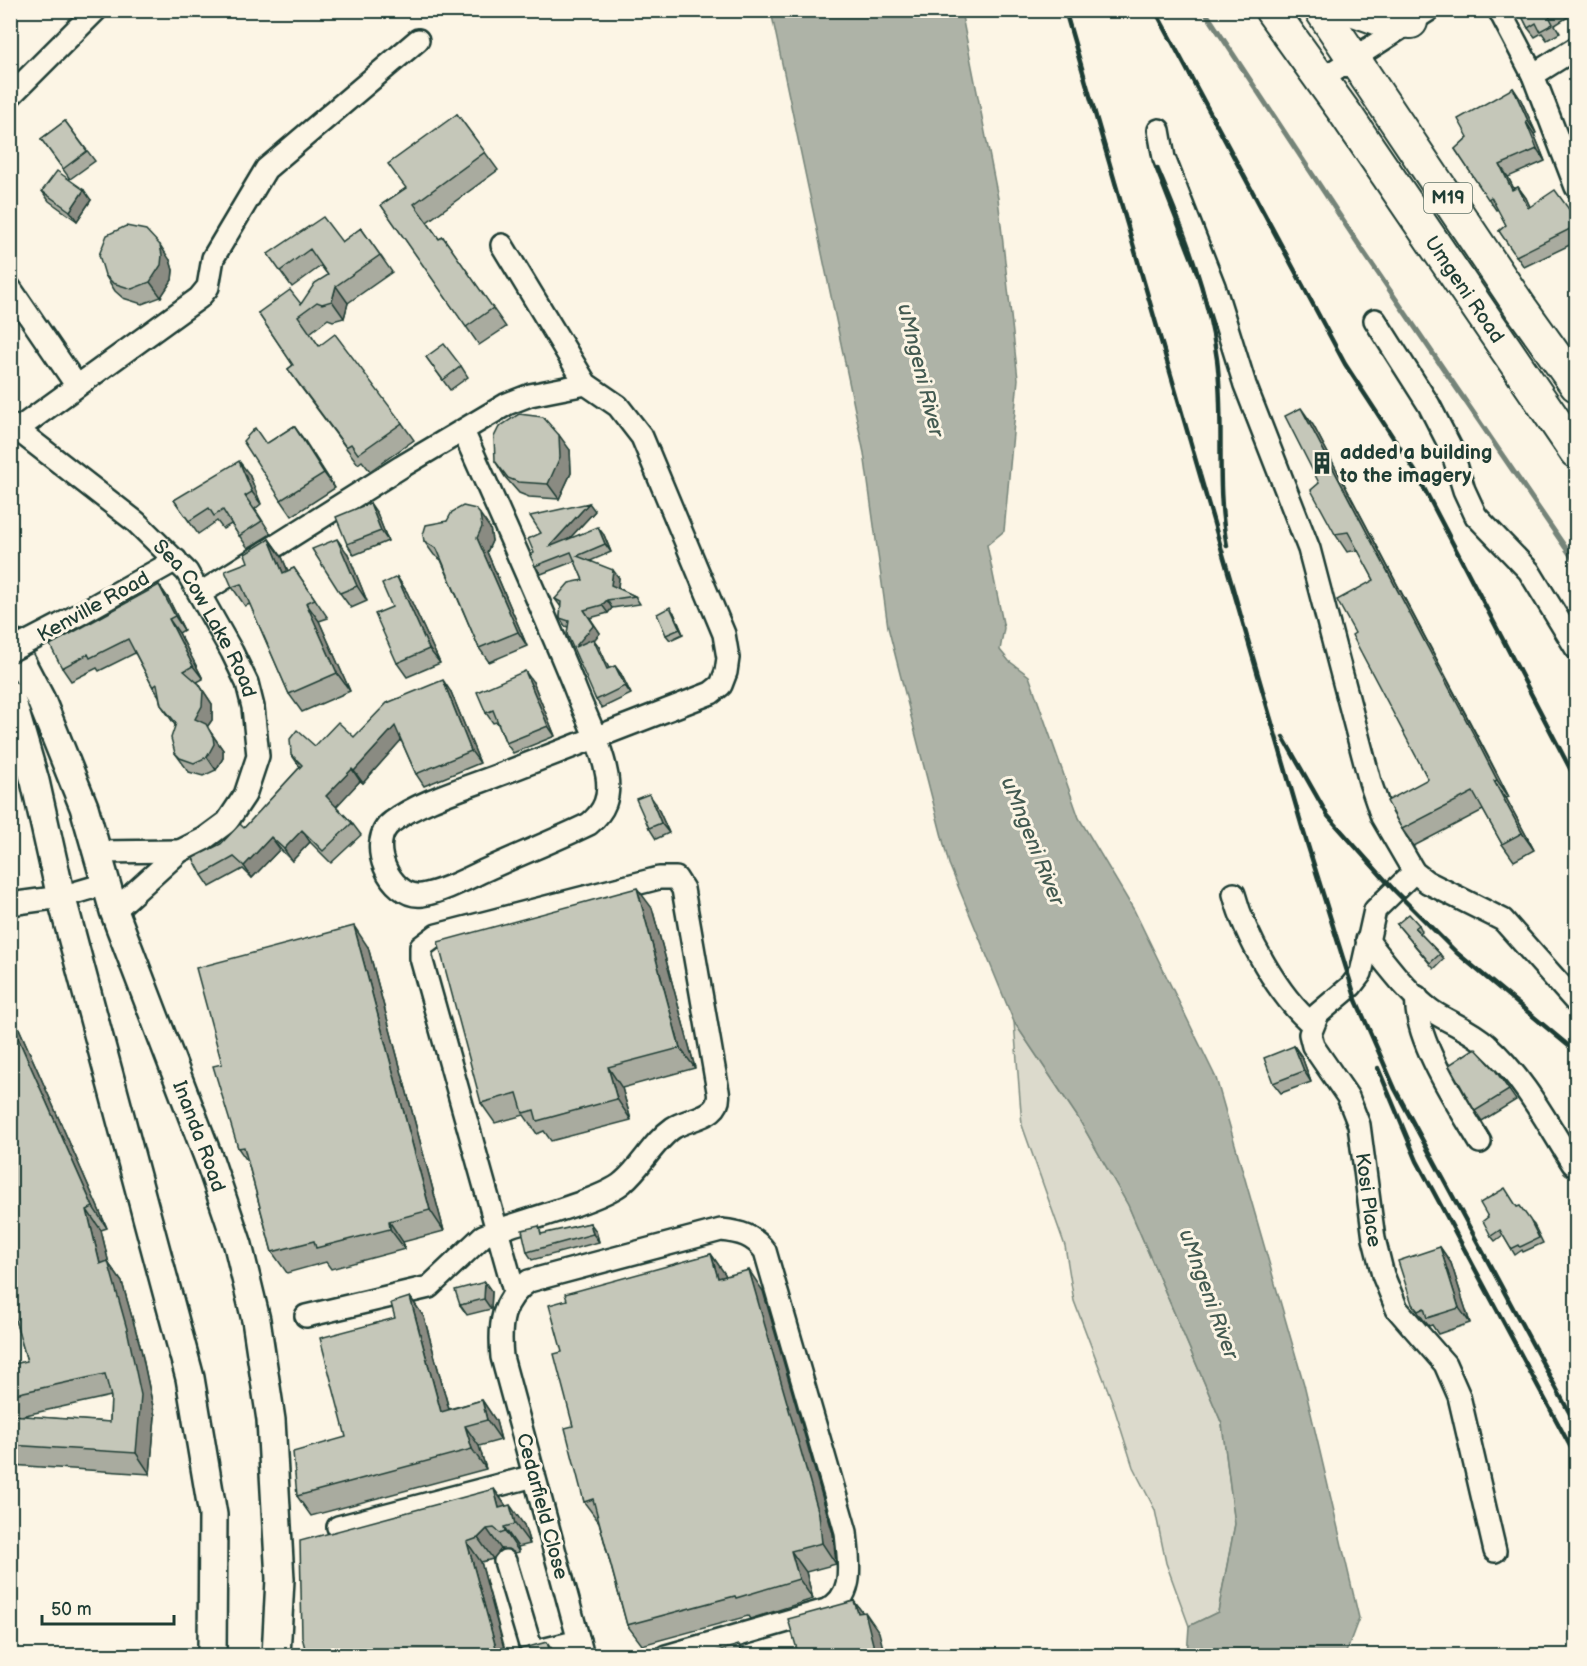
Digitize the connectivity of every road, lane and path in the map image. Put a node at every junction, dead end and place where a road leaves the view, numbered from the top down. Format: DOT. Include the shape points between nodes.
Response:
graph roads {
  1 [pos="96,10"];
  2 [pos="1271,10"];
  3 [pos="1321,10"];
  4 [pos="1354,10"];
  5 [pos="1499,10"];
  6 [pos="1420,16"];
  7 [pos="418,40"];
  8 [pos="1576,48"];
  9 [pos="1354,58"];
  10 [pos="1533,75"];
  11 [pos="1320,80"];
  12 [pos="10,96"];
  13 [pos="1159,130"];
  14 [pos="1576,186"];
  15 [pos="502,245"];
  16 [pos="10,288"];
  17 [pos="1375,320"];
  18 [pos="586,384"];
  19 [pos="1576,385"];
  20 [pos="77,386"];
  21 [pos="14,426"];
  22 [pos="463,430"];
  23 [pos="1576,452"];
  24 [pos="176,560"];
  25 [pos="201,593"];
  26 [pos="10,641"];
  27 [pos="1576,648"];
  28 [pos="10,651"];
  29 [pos="10,695"];
  30 [pos="594,739"];
  31 [pos="180,851"];
  32 [pos="98,852"];
  33 [pos="1414,872"];
  34 [pos="105,884"];
  35 [pos="1234,894"];
  36 [pos="61,897"];
  37 [pos="10,904"];
  38 [pos="114,911"];
  39 [pos="1367,940"];
  40 [pos="1417,997"];
  41 [pos="1576,1002"];
  42 [pos="1312,1024"];
  43 [pos="1480,1142"];
  44 [pos="1573,1164"];
  45 [pos="498,1230"];
  46 [pos="514,1291"];
  47 [pos="306,1316"];
  48 [pos="534,1476"];
  49 [pos="338,1527"];
  50 [pos="1495,1551"];
  51 [pos="505,1560"];
  52 [pos="581,1648"];
  53 [pos="212,1656"];
  54 [pos="276,1656"];
  55 [pos="666,1656"];
  1 -- 12 [label="street"];
  2 -- 11 [label="highway, Umgeni Road / M19"];
  3 -- 9 [label="highway, Umgeni Road / M19"];
  4 -- 6 [label="highway" via="1382,20"];
  5 -- 10 [label="street"];
  6 -- 9 [label="street"];
  7 -- 20 [label="street" via="266,169 213,258 208,287 199,298"];
  8 -- 10 [label="street"];
  9 -- 11 [label="street"];
  9 -- 19 [label="highway, Umgeni Road / M19"];
  10 -- 14 [label="street"];
  11 -- 23 [label="highway, Umgeni Road / M19"];
  13 -- 33 [label="street" via="1164,158 1215,286 1245,385 1309,549 1382,817"];
  15 -- 18 [label="street"];
  16 -- 20 [label="street"];
  17 -- 27 [label="street" via="1429,405 1451,448 1476,516 1530,571"];
  18 -- 22 [label="street" via="530,395"];
  18 -- 30 [label="street" via="618,406 642,437 716,609 728,658 721,685 711,693"];
  20 -- 21 [label="street"];
  21 -- 24 [label="street, Sea Cow Lake Road" via="127,515"];
  22 -- 25 [label="street"];
  22 -- 30 [label="street"];
  24 -- 25 [label="street, Sea Cow Lake Road"];
  24 -- 28 [label="street, Kenville Road, bridge"];
  25 -- 31 [label="street, Sea Cow Lake Road" via="247,683 258,756 245,795 227,822"];
  26 -- 32 [label="main road, Inanda Road" via="41,700"];
  29 -- 36 [label="main road" via="35,781"];
  30 -- 30 [label="street" via="607,777 607,802 589,824 420,895 406,893 389,873 379,844 381,833 391,822 462,789"];
  31 -- 32 [label="street, Sea Cow Lake Road"];
  31 -- 38 [label="street, Sea Cow Lake Road"];
  32 -- 34 [label="main road, Inanda Road"];
  33 -- 39 [label="street" via="1375,910"];
  33 -- 41 [label="street" via="1426,882 1503,920"];
  34 -- 36 [label="street"];
  34 -- 38 [label="main road, Inanda Road"];
  35 -- 42 [label="street" via="1272,978 1299,1014"];
  36 -- 37 [label="street"];
  36 -- 53 [label="main road" via="190,1378 213,1515"];
  38 -- 54 [label="main road, Inanda Road" via="210,1162 238,1245 256,1320 271,1420 280,1579"];
  39 -- 40 [label="street"];
  39 -- 42 [label="street" via="1361,973"];
  40 -- 43 [label="street" via="1416,1008 1433,1057"];
  40 -- 44 [label="street" via="1431,1010 1486,1043 1503,1060 1532,1097"];
  42 -- 50 [label="street, Kosi Place" via="1313,1046 1348,1098 1359,1125 1374,1239 1383,1275 1397,1309 1445,1364 1459,1396"];
  45 -- 45 [label="street" via="613,1190 664,1135 716,1107 719,1097 687,912 681,883 676,878 659,878 436,935 421,947"];
  45 -- 46 [label="street"];
  45 -- 47 [label="street" via="483,1236 429,1287"];
  46 -- 48 [label="street, Cedarfield Close" via="499,1332"];
  46 -- 55 [label="street" via="529,1281 721,1230 743,1233 765,1251 846,1532 850,1578 836,1606"];
  48 -- 49 [label="street"];
  48 -- 52 [label="street, Cedarfield Close"];
  51 -- 52 [label="street" via="531,1648"];
}
